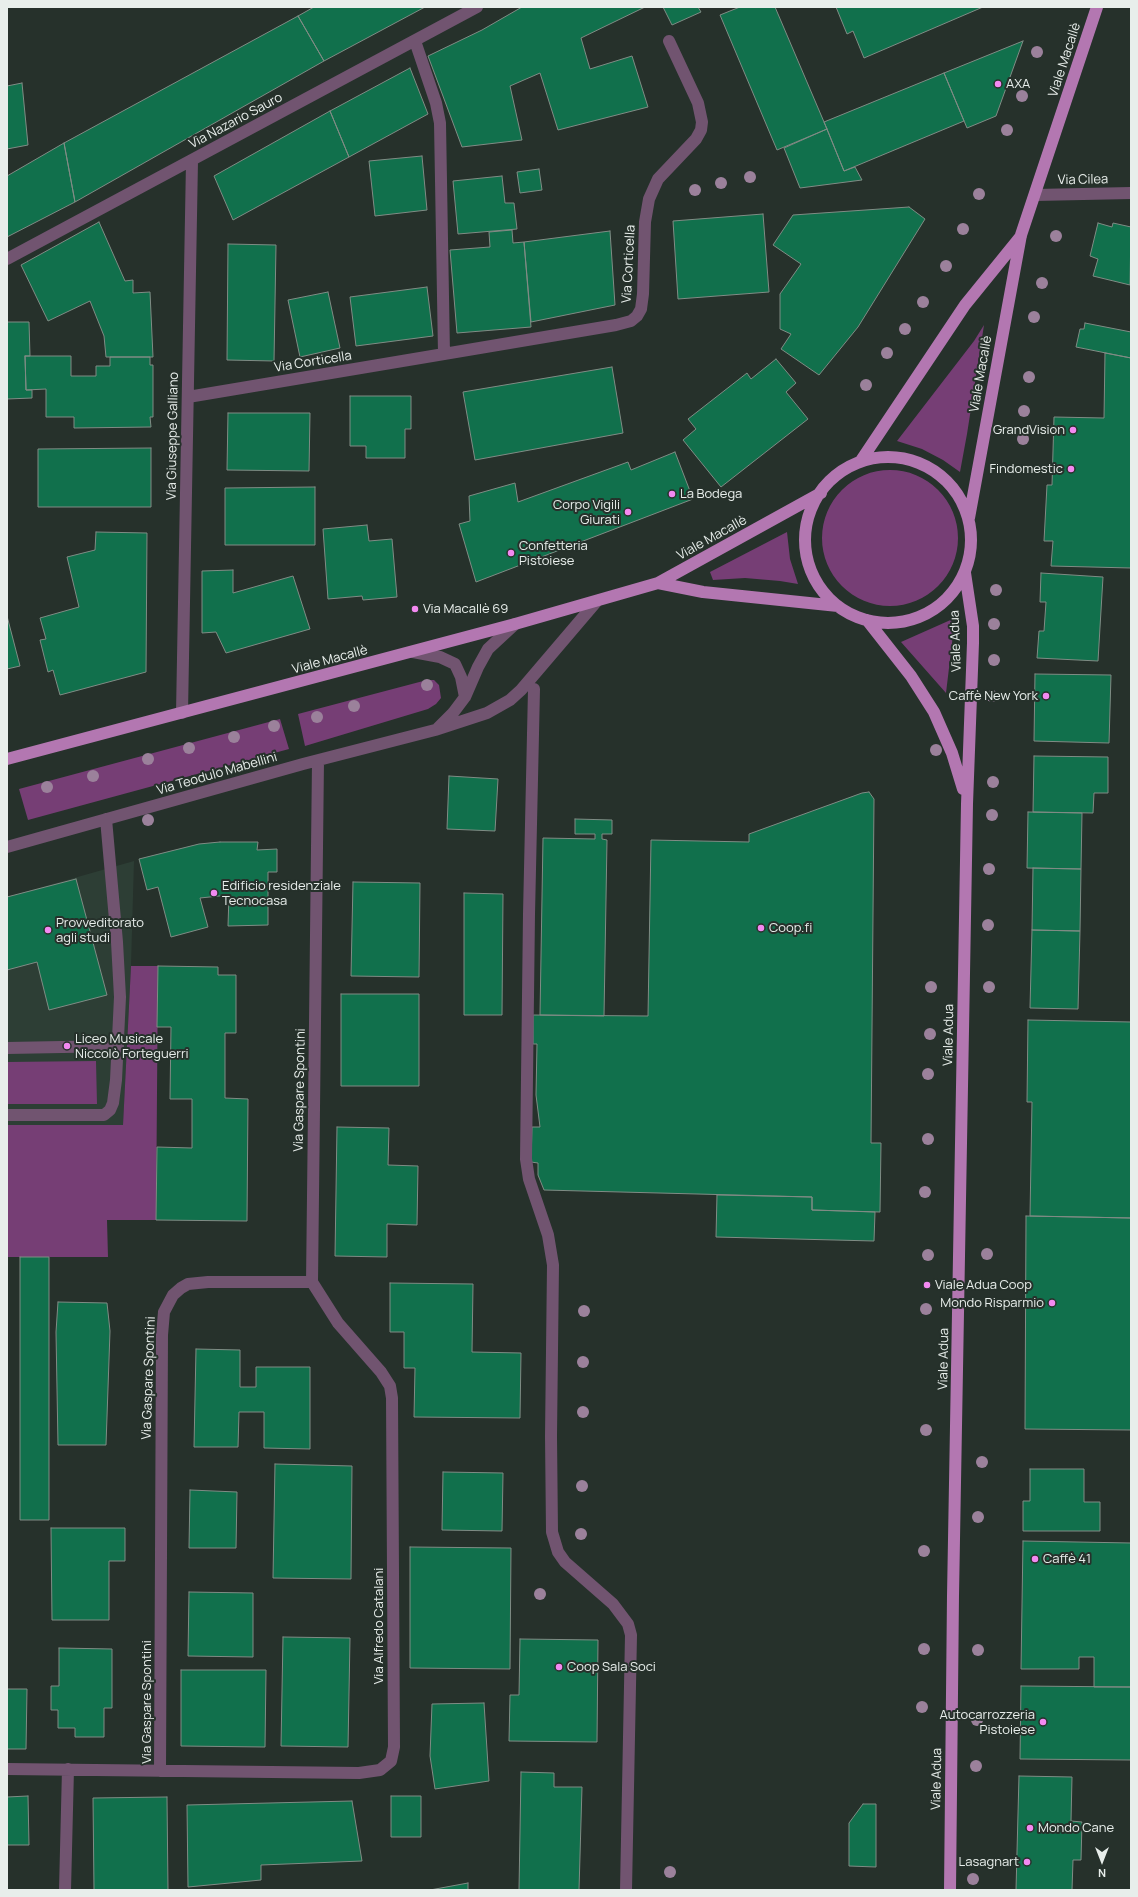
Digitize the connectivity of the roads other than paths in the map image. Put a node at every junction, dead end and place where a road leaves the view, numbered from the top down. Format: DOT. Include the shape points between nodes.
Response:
graph roads {
  1 [pos="478,7"];
  2 [pos="1097,7"];
  3 [pos="415,41"];
  4 [pos="669,41"];
  5 [pos="192,161"];
  6 [pos="1131,194"];
  7 [pos="1035,195"];
  8 [pos="1021,235"];
  9 [pos="7,259"];
  10 [pos="444,354"];
  11 [pos="188,397"];
  12 [pos="860,462"];
  13 [pos="821,493"];
  14 [pos="969,518"];
  15 [pos="965,573"];
  16 [pos="658,583"];
  17 [pos="596,602"];
  18 [pos="838,606"];
  19 [pos="867,620"];
  20 [pos="516,624"];
  21 [pos="413,652"];
  22 [pos="534,689"];
  23 [pos="465,697"];
  24 [pos="182,713"];
  25 [pos="435,730"];
  26 [pos="7,759"];
  27 [pos="318,761"];
  28 [pos="967,804"];
  29 [pos="106,819"];
  30 [pos="7,847"];
  31 [pos="118,1046"];
  32 [pos="7,1048"];
  33 [pos="7,1115"];
  34 [pos="312,1282"];
  35 [pos="7,1769"];
  36 [pos="68,1769"];
  37 [pos="160,1771"];
  38 [pos="65,1890"];
  39 [pos="626,1890"];
  40 [pos="950,1890"];
  1 -- 3 [label="street, Via Nazario Sauro"];
  2 -- 7 [label="main road, Viale Macallè"];
  3 -- 5 [label="street, Via Nazario Sauro"];
  3 -- 10 [label="street" via="436,103 440,123"];
  4 -- 10 [label="street, Via Corticella" via="698,103 702,122 696,139 658,179 652,190 646,213 642,301 637,316 631,321 616,325"];
  5 -- 9 [label="street, Via Nazario Sauro"];
  5 -- 11 [label="street, Via Giuseppe Galliano"];
  6 -- 7 [label="street, Via Cilea"];
  7 -- 8 [label="main road, Viale Macallè"];
  8 -- 12 [label="main road, Viale Macallè" via="965,304"];
  8 -- 14 [label="main road, Viale Macallè"];
  10 -- 11 [label="street, Via Corticella"];
  11 -- 24 [label="street, Via Giuseppe Galliano"];
  12 -- 13 [label="main road" via="838,474"];
  12 -- 14 [label="main road" via="889,458 923,465 936,472 952,487 964,504"];
  13 -- 16 [label="main road, Viale Macallè"];
  13 -- 18 [label="main road" via="812,506 807,521 806,553 819,586"];
  14 -- 15 [label="main road" via="971,546"];
  15 -- 19 [label="main road" via="951,595 925,615 893,623"];
  15 -- 28 [label="main road, Viale Adua" via="973,643"];
  16 -- 17 [label="main road, Viale Macallè"];
  16 -- 18 [label="main road, Viale Macallè" via="703,592"];
  17 -- 20 [label="main road, Viale Macallè"];
  17 -- 25 [label="street, Via Teodulo Mabellini" via="510,700 487,713"];
  18 -- 19 [label="main road"];
  19 -- 28 [label="main road, Viale Adua" via="911,676 934,712 952,753"];
  20 -- 21 [label="main road, Viale Macallè"];
  20 -- 23 [label="street, Via Teodulo Mabellini" via="488,649"];
  21 -- 23 [label="street" via="434,656 454,664 461,678"];
  21 -- 24 [label="main road, Viale Macallè"];
  22 -- 39 [label="street" via="526,1158 529,1179 548,1235 553,1265 552,1532 558,1552 617,1608 628,1624 631,1635"];
  23 -- 25 [label="street, Via Teodulo Mabellini"];
  24 -- 26 [label="main road, Viale Macallè"];
  25 -- 27 [label="street, Via Teodulo Mabellini"];
  27 -- 29 [label="street, Via Teodulo Mabellini"];
  27 -- 34 [label="street, Via Gaspare Spontini"];
  28 -- 40 [label="main road, Viale Adua"];
  29 -- 30 [label="street, Via Teodulo Mabellini"];
  29 -- 31 [label="street" via="120,997"];
  31 -- 32 [label="street"];
  31 -- 33 [label="street" via="113,1103 104,1115"];
  34 -- 37 [label="street, Via Gaspare Spontini" via="188,1284 173,1295 164,1312"];
  34 -- 37 [label="street, Via Alfredo Catalani" via="338,1323 381,1372 390,1386 392,1398 394,1747 391,1761 380,1770 359,1773"];
  35 -- 36 [label="street, Via Gaspare Spontini"];
  36 -- 37 [label="street, Via Gaspare Spontini"];
  36 -- 38 [label="street"];
}
